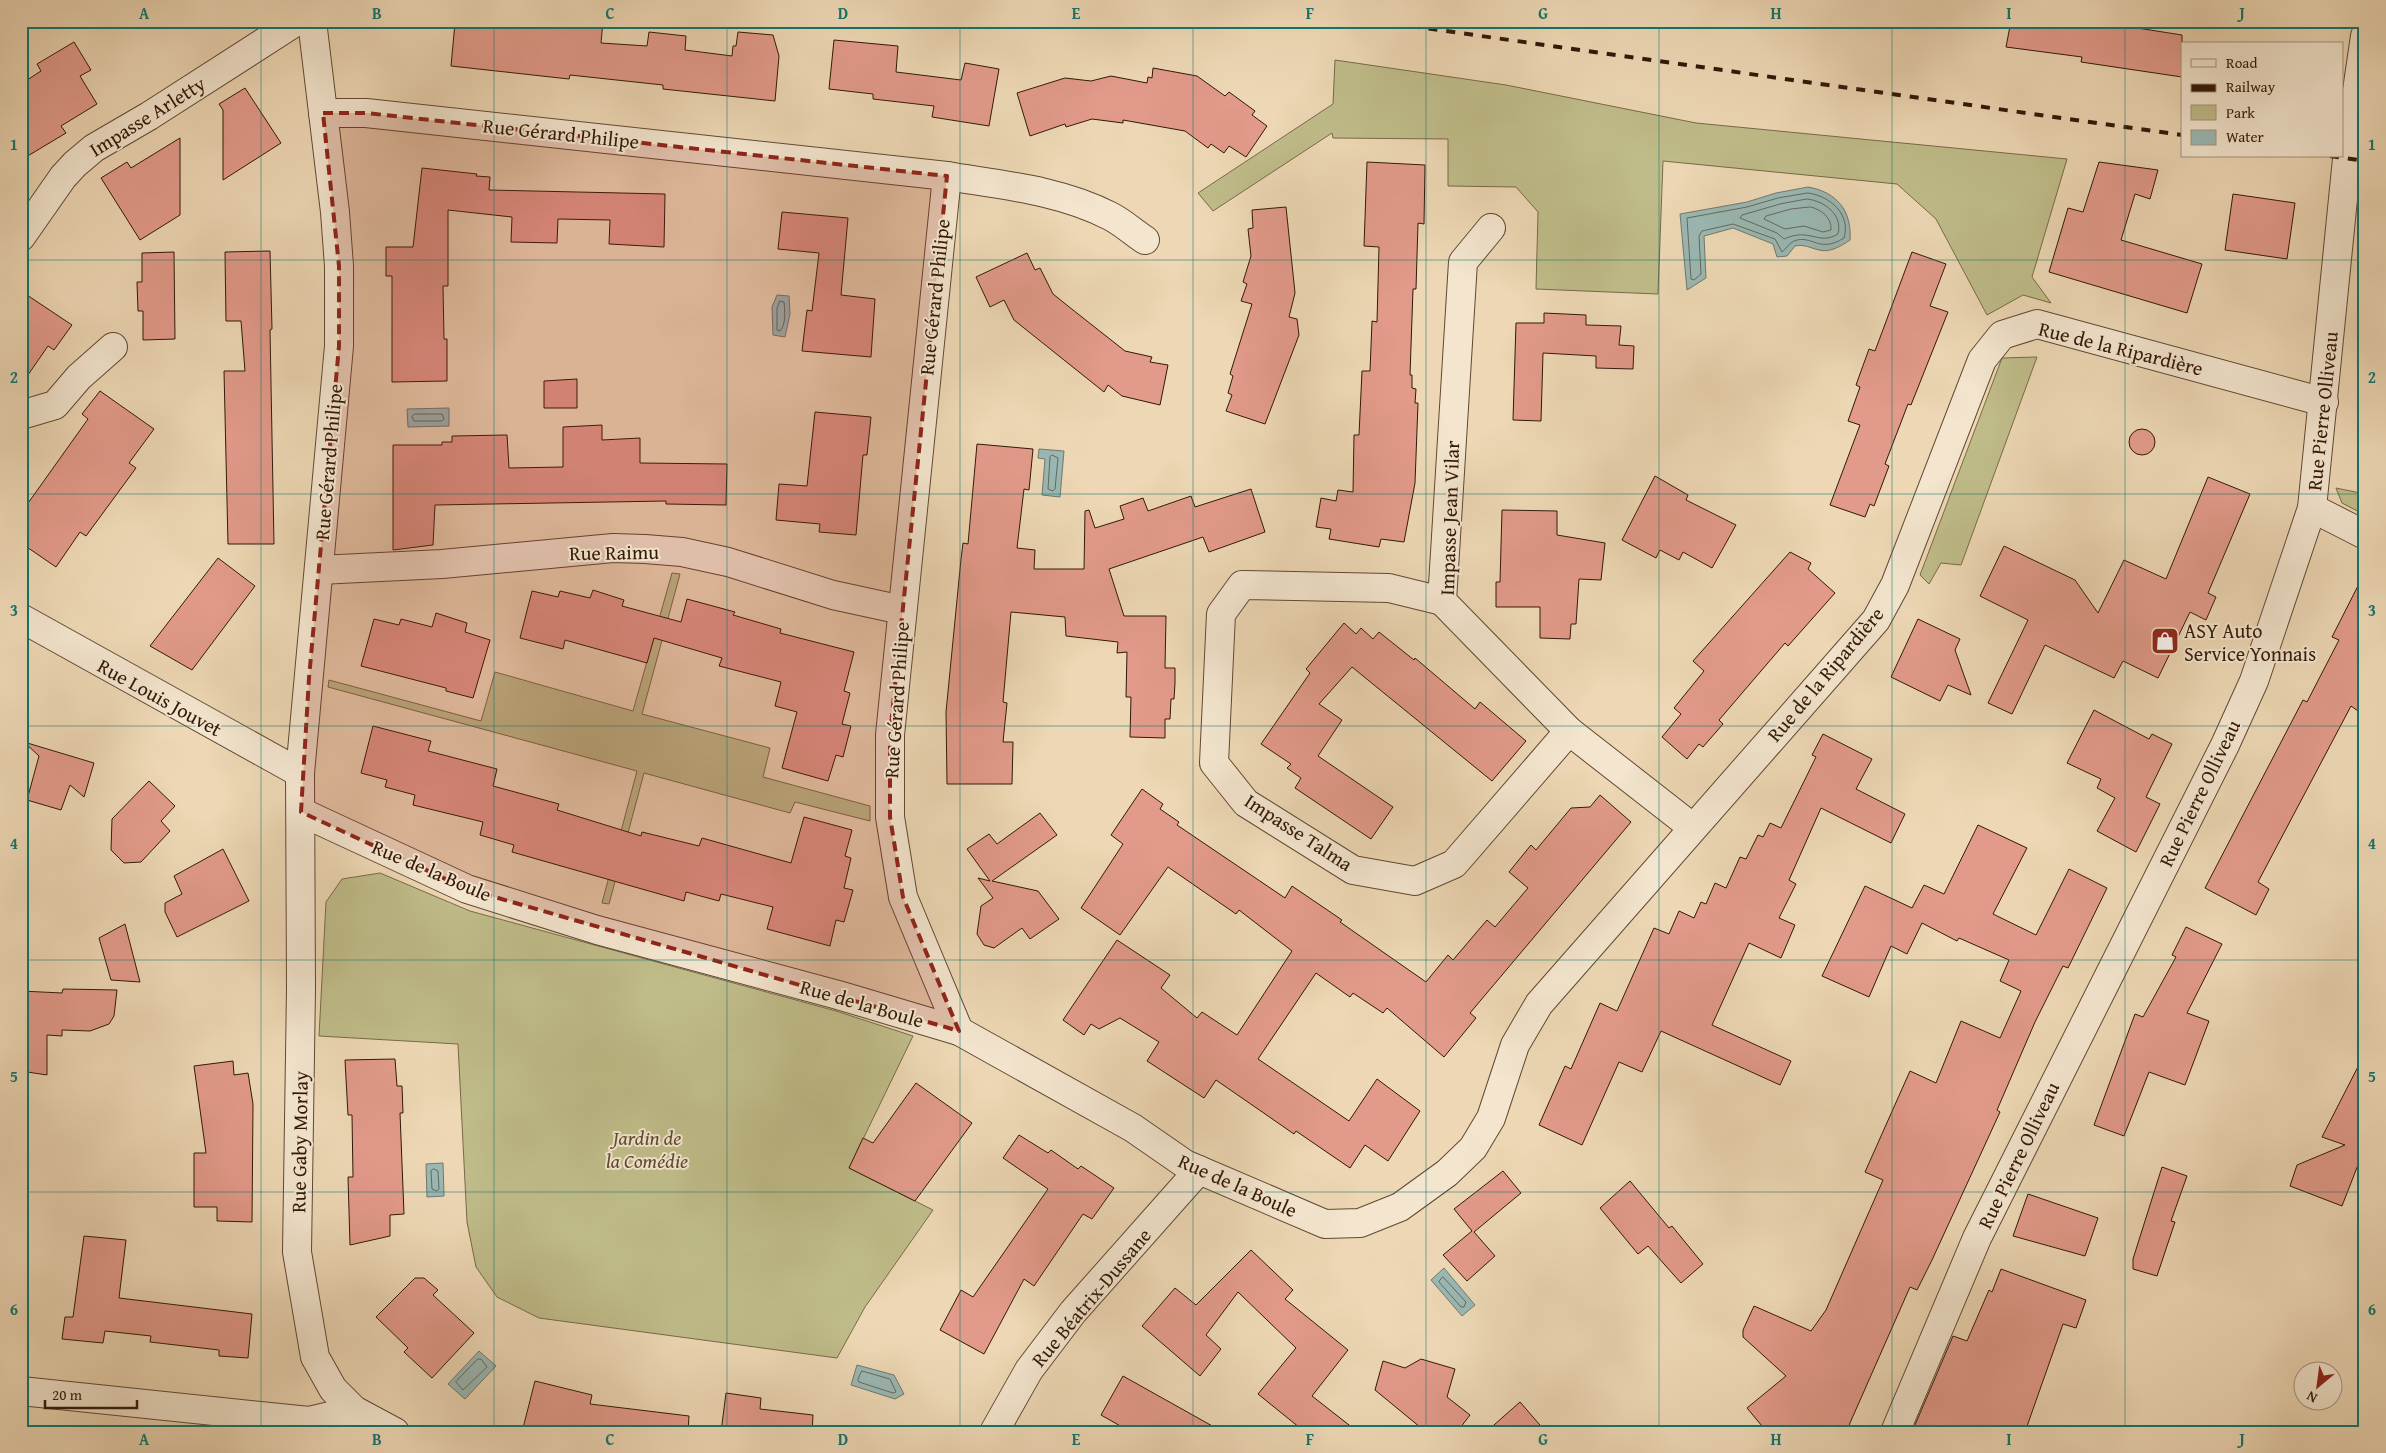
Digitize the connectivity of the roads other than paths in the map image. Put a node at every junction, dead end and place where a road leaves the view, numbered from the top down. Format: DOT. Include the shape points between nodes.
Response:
graph roads {
  1 [pos="297,21"];
  2 [pos="312,21"];
  3 [pos="2365,36"];
  4 [pos="2360,110"];
  5 [pos="323,113"];
  6 [pos="947,176"];
  7 [pos="1490,228"];
  8 [pos="21,237"];
  9 [pos="1145,240"];
  10 [pos="113,347"];
  11 [pos="2324,402"];
  12 [pos="21,415"];
  13 [pos="2312,508"];
  14 [pos="2365,535"];
  15 [pos="318,570"];
  16 [pos="1442,601"];
  17 [pos="902,610"];
  18 [pos="21,618"];
  19 [pos="1569,731"];
  20 [pos="300,773"];
  21 [pos="301,812"];
  22 [pos="1692,827"];
  23 [pos="959,1031"];
  24 [pos="1199,1170"];
  25 [pos="1400,1207"];
  26 [pos="21,1391"];
  27 [pos="354,1410"];
  28 [pos="243,1424"];
  29 [pos="395,1432"];
  30 [pos="994,1432"];
  31 [pos="1895,1432"];
  1 -- 8 [label="street, Impasse Arletty" via="94,148 63,177"];
  2 -- 5 [label="street, Rue Gérard Philipe"];
  3 -- 4 [label="street, Rue Pierre Olliveau"];
  4 -- 11 [label="street, Rue Pierre Olliveau" via="2347,159"];
  5 -- 6 [label="street, Rue Gérard Philipe" via="366,113"];
  5 -- 15 [label="street, Rue Gérard Philipe" via="339,266 339,346"];
  6 -- 9 [label="street" via="1043,192 1080,203 1111,216"];
  6 -- 17 [label="street, Rue Gérard Philipe"];
  7 -- 16 [label="street, Impasse Jean Vilar" via="1463,262"];
  10 -- 12 [label="street" via="79,377 55,405"];
  11 -- 13 [label="street, Rue Pierre Olliveau"];
  11 -- 22 [label="street, Rue de la Ripardière" via="2037,324 2002,336 1982,360 1895,585 1876,620"];
  13 -- 14 [label="street"];
  13 -- 31 [label="street, Rue Pierre Olliveau" via="2254,681 2225,745 1977,1238"];
  15 -- 17 [label="street, Rue Raimu" via="442,564 613,548 646,549 682,552 728,562 833,595"];
  15 -- 20 [label="street, Rue Gérard Philipe"];
  16 -- 19 [label="street, Impasse Jean Vilar"];
  16 -- 19 [label="street, Impasse Talma" via="1389,588 1242,585 1221,614 1214,763 1246,803 1354,870 1415,881 1454,864"];
  17 -- 23 [label="street, Rue Gérard Philipe" via="890,735 890,817 903,897"];
  18 -- 20 [label="street, Rue Louis Jouvet"];
  19 -- 22 [label="street, Impasse Jean Vilar"];
  20 -- 21 [label="street, Rue Gérard Philipe"];
  21 -- 23 [label="street, Rue de la Boule" via="466,889 597,930"];
  21 -- 27 [label="street, Rue Gaby Morlay" via="297,1252 315,1357 333,1389"];
  22 -- 25 [label="street, Rue de la Ripardière" via="1539,1004 1516,1045 1491,1118 1473,1148 1447,1173"];
  23 -- 24 [label="street, Rue de la Boule" via="1133,1128"];
  24 -- 25 [label="street, Rue de la Boule" via="1325,1224 1360,1223"];
  24 -- 30 [label="street, Rue Béatrix-Dussane" via="1074,1312 1029,1370"];
  26 -- 28 [label="street"];
  27 -- 28 [label="street" via="309,1421"];
  27 -- 29 [label="street, Rue Gaby Morlay"];
}
